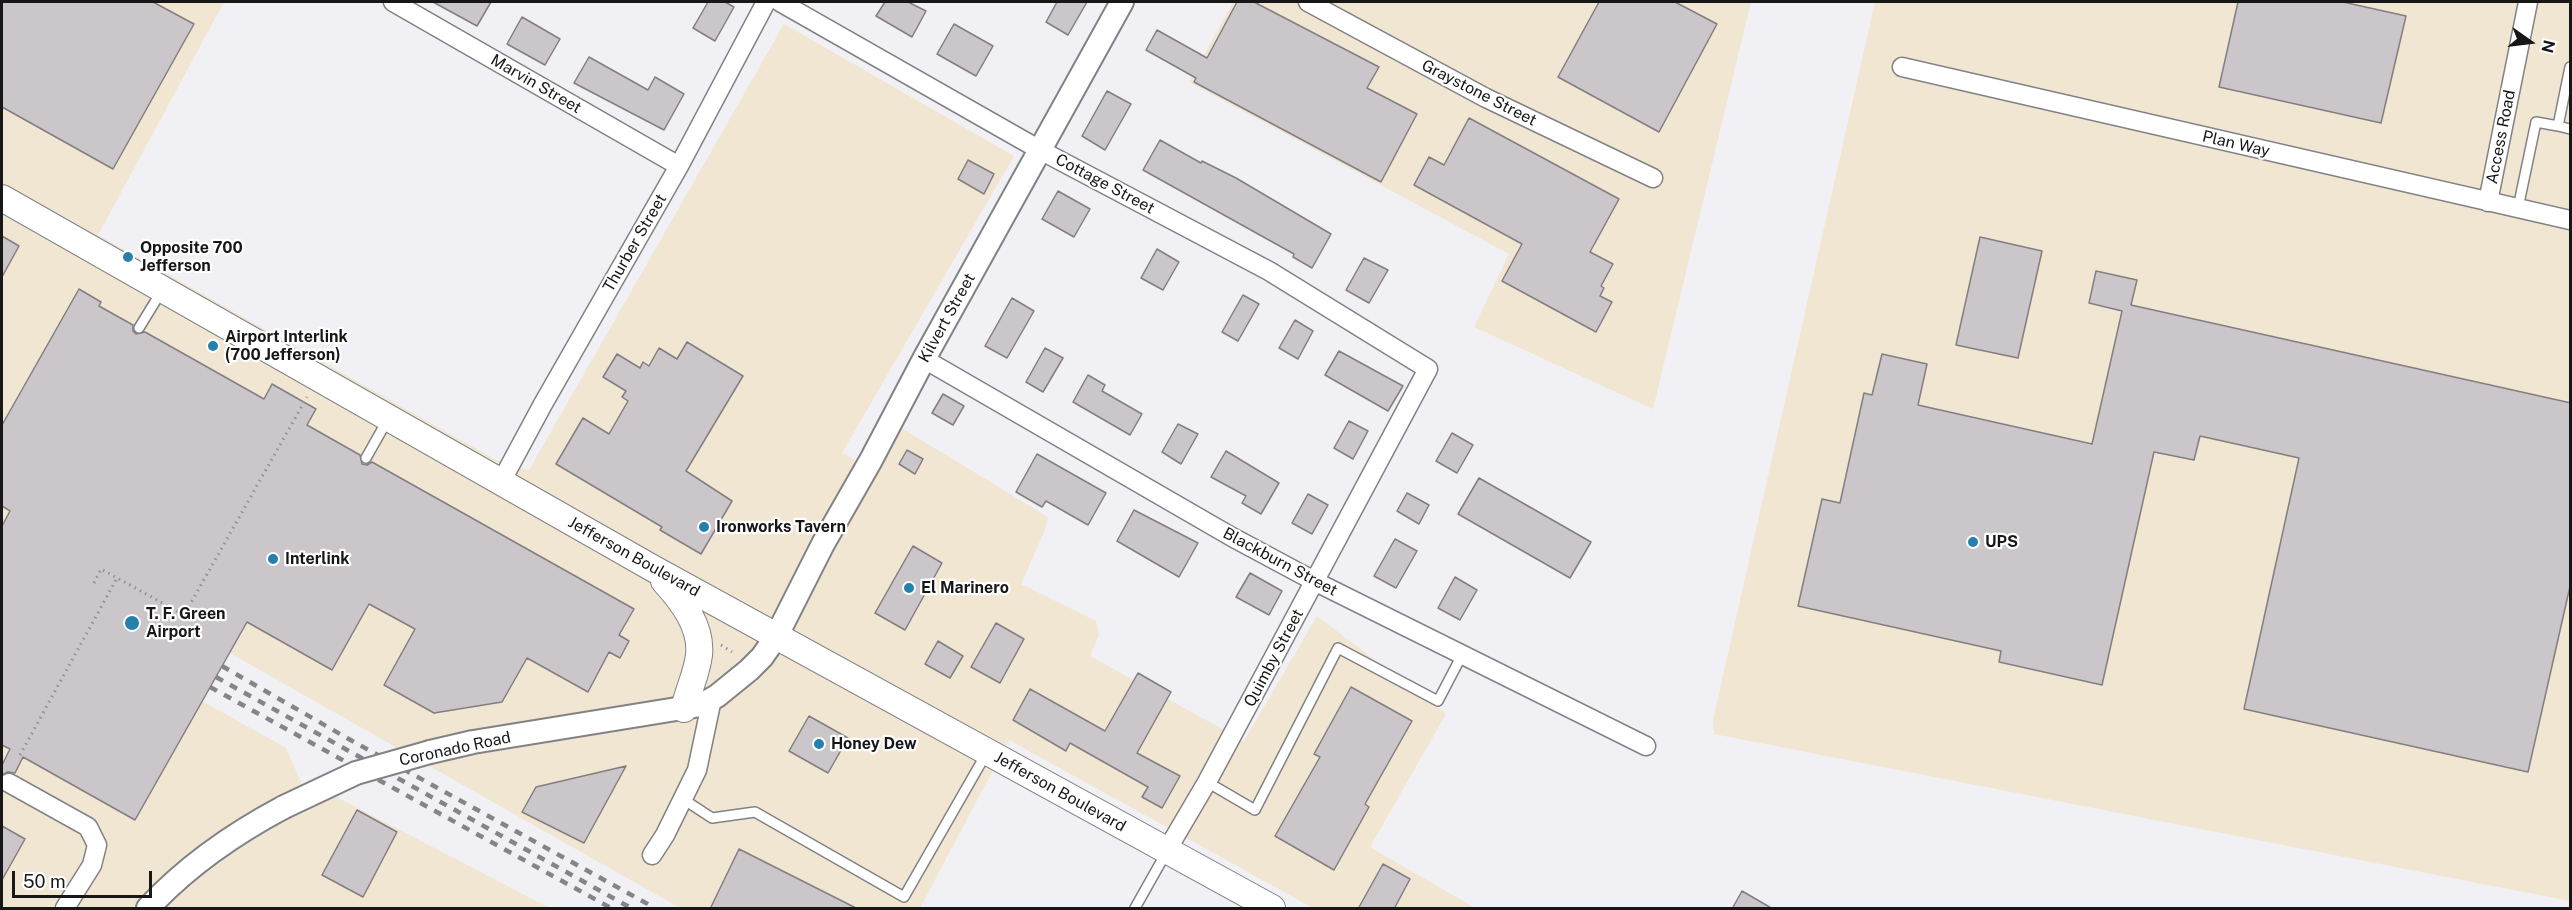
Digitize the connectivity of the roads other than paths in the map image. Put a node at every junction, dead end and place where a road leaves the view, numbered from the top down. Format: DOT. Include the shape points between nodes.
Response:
graph roads {
  1 [pos="393,2"];
  2 [pos="765,2"];
  3 [pos="780,2"];
  4 [pos="1122,2"];
  5 [pos="1308,2"];
  6 [pos="2528,2"];
  7 [pos="1902,67"];
  8 [pos="2571,67"];
  9 [pos="2558,126"];
  10 [pos="2571,129"];
  11 [pos="1040,150"];
  12 [pos="679,166"];
  13 [pos="1653,177"];
  14 [pos="2,198"];
  15 [pos="2488,202"];
  16 [pos="2518,208"];
  17 [pos="2571,220"];
  18 [pos="162,290"];
  19 [pos="139,328"];
  20 [pos="924,359"];
  21 [pos="1428,369"];
  22 [pos="388,418"];
  23 [pos="366,458"];
  24 [pos="501,482"];
  25 [pos="654,569"];
  26 [pos="1316,582"];
  27 [pos="776,637"];
  28 [pos="1462,655"];
  29 [pos="712,699"];
  30 [pos="684,709"];
  31 [pos="1646,746"];
  32 [pos="987,753"];
  33 [pos="1207,782"];
  34 [pos="9,783"];
  35 [pos="684,799"];
  36 [pos="1167,850"];
  37 [pos="652,855"];
  38 [pos="65,909"];
  39 [pos="148,909"];
  40 [pos="1135,909"];
  41 [pos="1272,909"];
  1 -- 12 [label="street, Marvin Street"];
  2 -- 12 [label="street, Thurber Street"];
  3 -- 11 [label="street, Cottage Street"];
  4 -- 11 [label="street, Kilvert Street"];
  5 -- 13 [label="street, Graystone Street" via="1486,98"];
  6 -- 15 [label="street, Access Road"];
  7 -- 15 [label="street, Plan Way"];
  8 -- 9 [label="lane"];
  9 -- 10 [label="lane"];
  9 -- 16 [label="lane" via="2536,122"];
  11 -- 20 [label="street, Kilvert Street"];
  11 -- 21 [label="street, Cottage Street" via="1269,271"];
  12 -- 24 [label="street, Thurber Street"];
  14 -- 18 [label="main road, Jefferson Boulevard"];
  15 -- 16 [label="street, Plan Way"];
  16 -- 17 [label="street, Plan Way"];
  18 -- 19 [label="lane"];
  18 -- 22 [label="main road, Jefferson Boulevard"];
  20 -- 26 [label="street, Blackburn Street"];
  20 -- 27 [label="street, Kilvert Street"];
  21 -- 26 [label="street, Quimby Street"];
  22 -- 23 [label="lane"];
  22 -- 24 [label="main road, Jefferson Boulevard"];
  24 -- 25 [label="main road, Jefferson Boulevard"];
  25 -- 27 [label="main road, Jefferson Boulevard"];
  25 -- 30 [label="main road" via="683,603 695,626 700,653"];
  26 -- 28 [label="street, Blackburn Street"];
  26 -- 33 [label="street, Quimby Street"];
  27 -- 29 [label="street, Coronado Road" via="749,670"];
  27 -- 32 [label="main road, Jefferson Boulevard"];
  28 -- 31 [label="street, Blackburn Street"];
  28 -- 33 [label="lane" via="1438,701 1338,648 1255,810"];
  29 -- 30 [label="street, Coronado Road"];
  29 -- 35 [label="street" via="697,770"];
  30 -- 39 [label="street, Coronado Road, bridge" via="473,742 356,773 284,807 215,850"];
  32 -- 35 [label="lane" via="904,897 755,812 712,818"];
  32 -- 36 [label="main road, Jefferson Boulevard"];
  33 -- 36 [label="street, Quimby Street"];
  34 -- 38 [label="street" via="88,826 97,845 92,865"];
  35 -- 37 [label="street"];
  36 -- 40 [label="lane"];
  36 -- 41 [label="main road, Jefferson Boulevard"];
}
